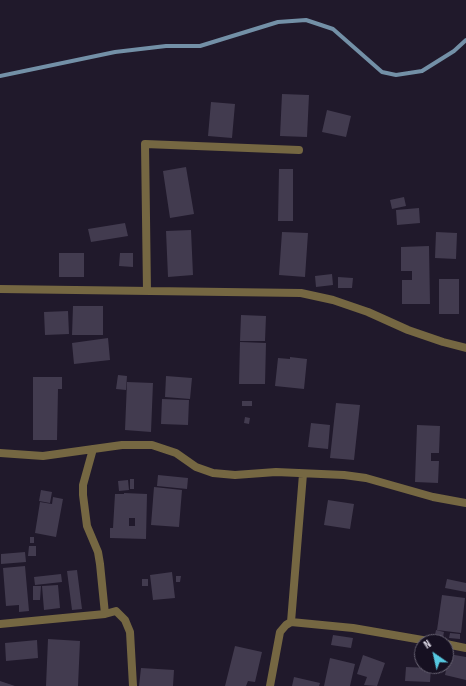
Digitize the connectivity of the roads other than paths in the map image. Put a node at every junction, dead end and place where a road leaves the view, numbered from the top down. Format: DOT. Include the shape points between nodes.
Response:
graph roads {
  1 [pos="299,150"];
  2 [pos="0,289"];
  3 [pos="147,292"];
  4 [pos="466,348"];
  5 [pos="92,449"];
  6 [pos="0,453"];
  7 [pos="303,474"];
  8 [pos="466,503"];
  9 [pos="105,614"];
  10 [pos="291,622"];
  11 [pos="0,624"];
  12 [pos="414,639"];
  13 [pos="454,646"];
  14 [pos="466,648"];
  15 [pos="133,686"];
  16 [pos="270,686"];
  1 -- 3 [label="street" via="145,144"];
  2 -- 3 [label="street"];
  3 -- 4 [label="street" via="301,293 333,300 408,330"];
  5 -- 6 [label="street" via="43,456"];
  5 -- 7 [label="street" via="152,445 176,453 196,467 213,473"];
  5 -- 9 [label="street" via="83,484 83,495 87,526 98,552"];
  7 -- 8 [label="street" via="366,478 433,498"];
  7 -- 10 [label="street"];
  9 -- 11 [label="street"];
  9 -- 15 [label="street" via="116,611 125,620 130,632"];
  10 -- 12 [label="street" via="353,628"];
  10 -- 16 [label="street" via="280,632"];
  13 -- 14 [label="street"];
}
